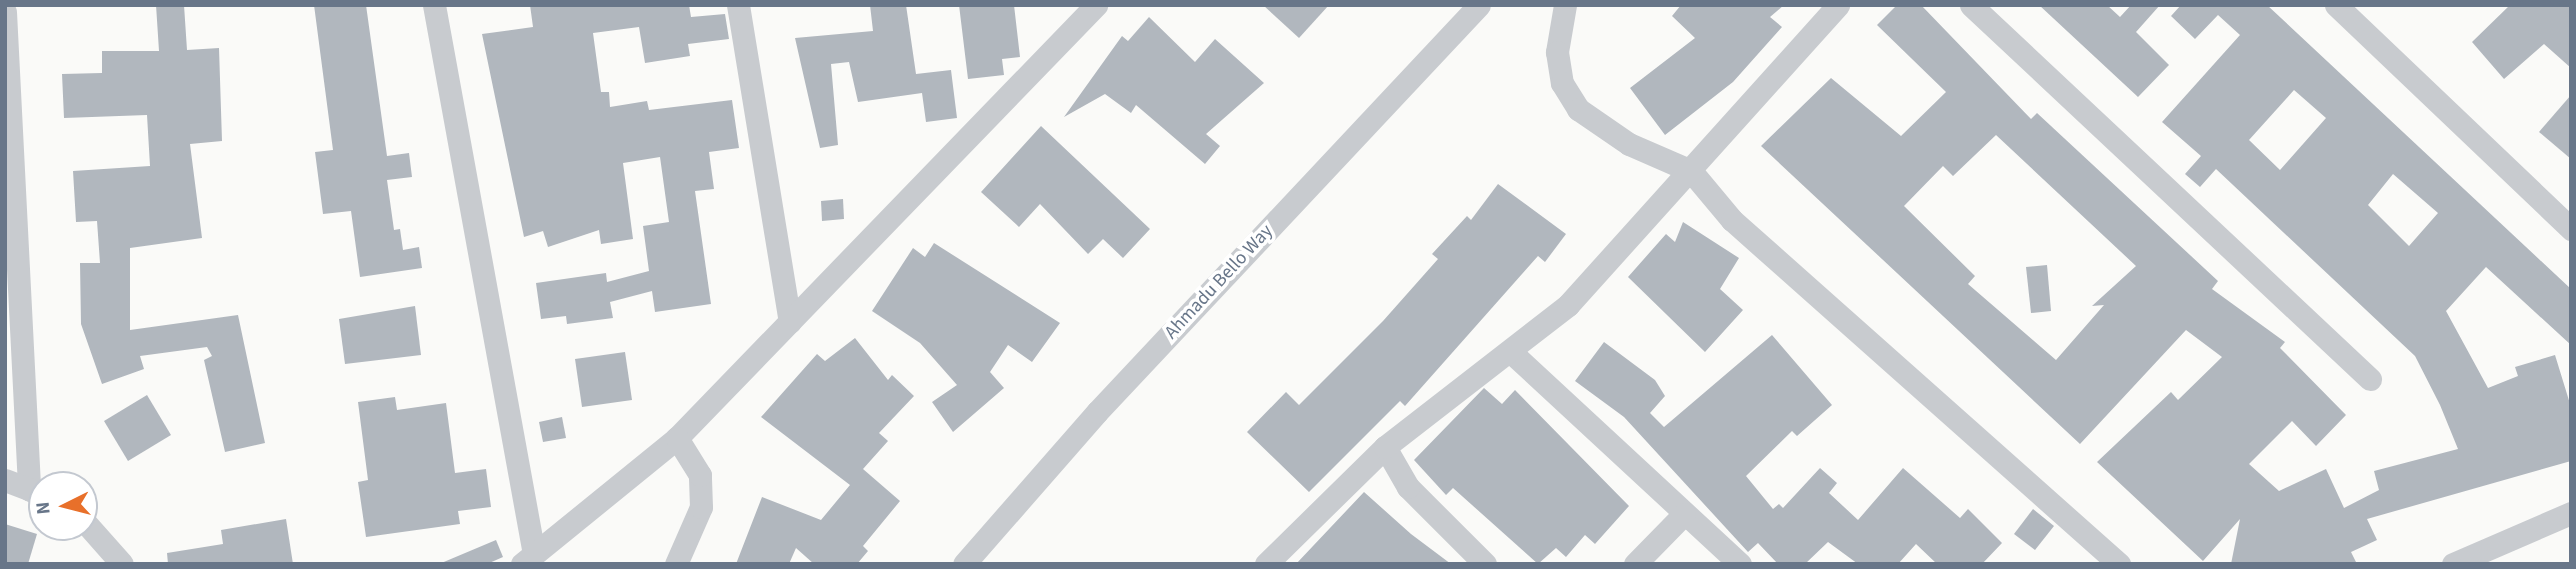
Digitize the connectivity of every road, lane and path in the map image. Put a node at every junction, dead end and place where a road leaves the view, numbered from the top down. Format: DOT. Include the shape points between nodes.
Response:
graph roads {
  1 [pos="434,5"];
  2 [pos="738,5"];
  3 [pos="1070,5"];
  4 [pos="1096,5"];
  5 [pos="1479,5"];
  6 [pos="1564,5"];
  7 [pos="1838,5"];
  8 [pos="1970,5"];
  9 [pos="2336,5"];
  10 [pos="5,12"];
  11 [pos="1074,28"];
  12 [pos="1691,171"];
  13 [pos="2571,229"];
  14 [pos="11,238"];
  15 [pos="790,322"];
  16 [pos="1511,352"];
  17 [pos="2370,379"];
  18 [pos="677,438"];
  19 [pos="1385,447"];
  20 [pos="33,471"];
  21 [pos="5,480"];
  22 [pos="28,490"];
  23 [pos="2571,513"];
  24 [pos="1684,514"];
  25 [pos="98,537"];
  26 [pos="528,559"];
  27 [pos="122,564"];
  28 [pos="676,564"];
  29 [pos="964,564"];
  30 [pos="1266,564"];
  31 [pos="1485,564"];
  32 [pos="1635,564"];
  33 [pos="1740,564"];
  34 [pos="2119,564"];
  35 [pos="2453,564"];
  1 -- 26 [label="street"];
  2 -- 15 [label="street"];
  3 -- 11 [label="street"];
  4 -- 11 [label="street"];
  5 -- 29 [label="street, Ahmadu Bello Way" via="1097,412"];
  6 -- 12 [label="street" via="1557,52 1562,83 1578,109 1629,144"];
  7 -- 12 [label="street"];
  8 -- 17 [label="street"];
  9 -- 13 [label="street"];
  10 -- 14 [label="street"];
  11 -- 15 [label="street"];
  12 -- 16 [label="street" via="1568,305"];
  12 -- 34 [label="street" via="1732,219"];
  14 -- 20 [label="street"];
  15 -- 18 [label="street"];
  16 -- 19 [label="street"];
  16 -- 24 [label="street"];
  18 -- 26 [label="street"];
  18 -- 28 [label="street" via="700,475 701,507"];
  19 -- 30 [label="street"];
  19 -- 31 [label="street" via="1408,487"];
  21 -- 22 [label="street"];
  23 -- 35 [label="street"];
  24 -- 32 [label="street"];
  24 -- 33 [label="street"];
  25 -- 27 [label="street"];
}
